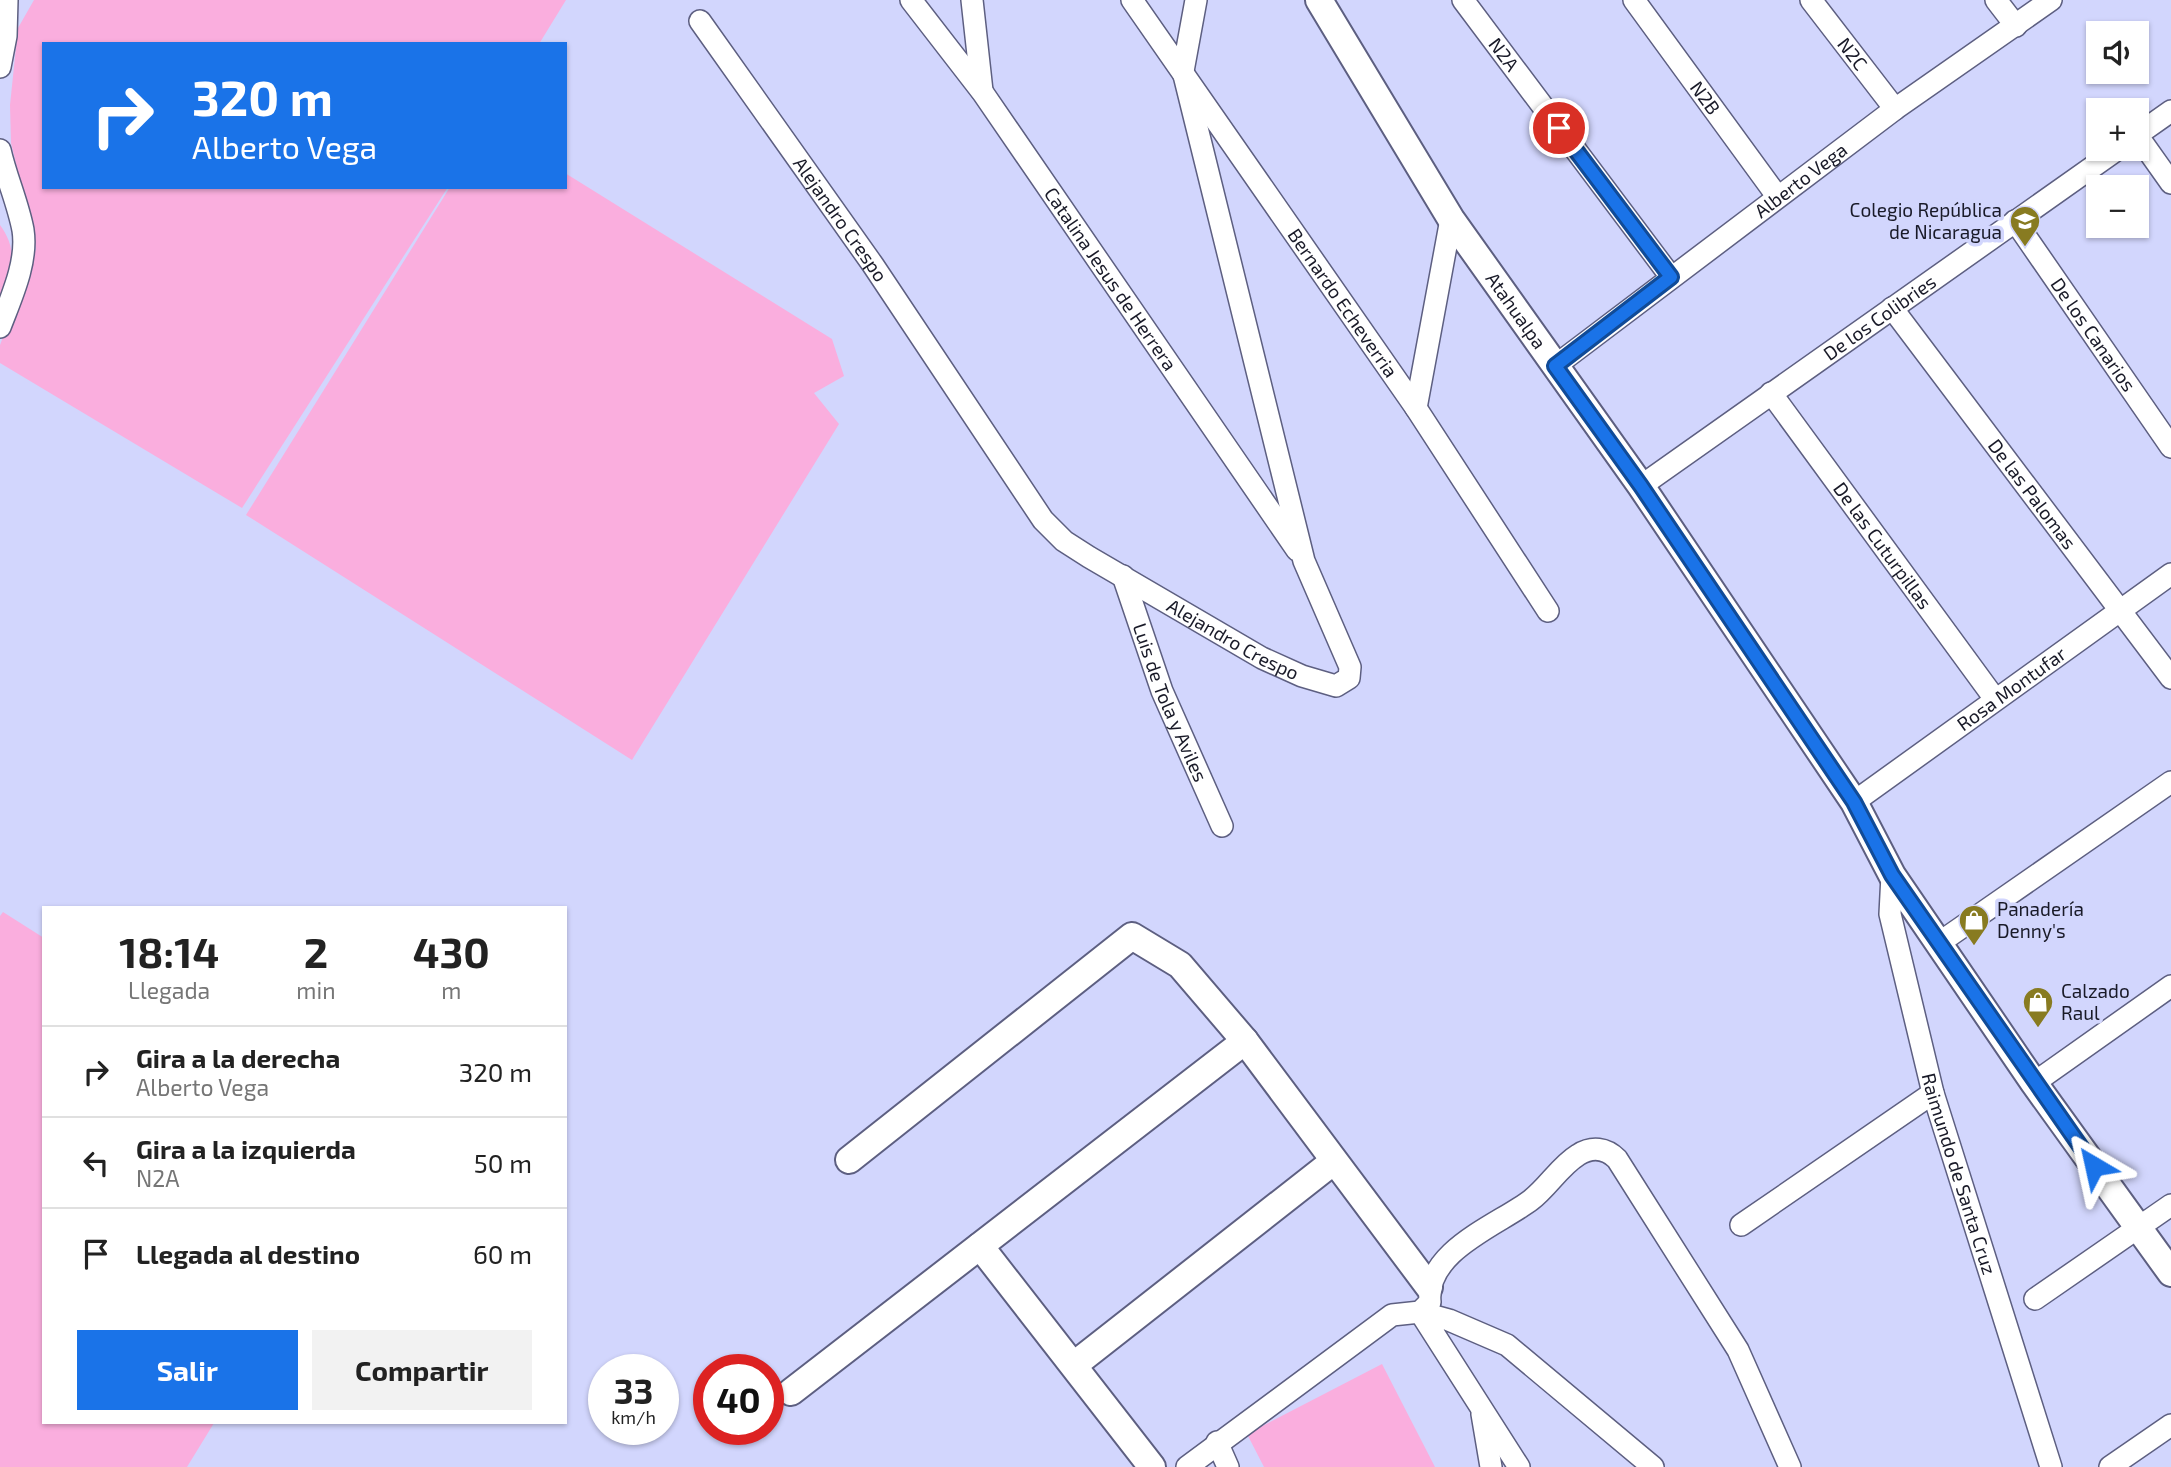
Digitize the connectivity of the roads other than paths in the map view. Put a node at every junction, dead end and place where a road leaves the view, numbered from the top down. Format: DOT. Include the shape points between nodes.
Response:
graph roads {
  1 [pos="7,0"];
  2 [pos="911,0"];
  3 [pos="972,0"];
  4 [pos="1132,0"];
  5 [pos="1196,0"];
  6 [pos="1319,0"];
  7 [pos="1463,0"];
  8 [pos="1634,0"];
  9 [pos="1811,0"];
  10 [pos="1996,0"];
  11 [pos="2051,0"];
  12 [pos="701,21"];
  13 [pos="2016,26"];
  14 [pos="0,67"];
  15 [pos="1183,71"];
  16 [pos="983,93"];
  17 [pos="1895,109"];
  18 [pos="2171,111"];
  19 [pos="2149,127"];
  20 [pos="0,150"];
  21 [pos="2149,152"];
  22 [pos="2101,161"];
  23 [pos="2171,183"];
  24 [pos="1777,196"];
  25 [pos="1451,219"];
  26 [pos="2015,221"];
  27 [pos="1671,277"];
  28 [pos="1892,309"];
  29 [pos="0,327"];
  30 [pos="1555,366"];
  31 [pos="1771,393"];
  32 [pos="1416,408"];
  33 [pos="2171,447"];
  34 [pos="1641,486"];
  35 [pos="1304,561"];
  36 [pos="2171,574"];
  37 [pos="1123,576"];
  38 [pos="2121,610"];
  39 [pos="1548,611"];
  40 [pos="2171,678"];
  41 [pos="1995,699"];
  42 [pos="2171,782"];
  43 [pos="1854,802"];
  44 [pos="1222,826"];
  45 [pos="1892,875"];
  46 [pos="1939,943"];
  47 [pos="2171,986"];
  48 [pos="1245,1041"];
  49 [pos="2034,1083"];
  50 [pos="1933,1093"];
  51 [pos="849,1160"];
  52 [pos="1334,1161"];
  53 [pos="2171,1205"];
  54 [pos="1741,1225"];
  55 [pos="2138,1228"];
  56 [pos="980,1246"];
  57 [pos="2171,1273"];
  58 [pos="2035,1299"];
  59 [pos="1424,1300"];
  60 [pos="1074,1365"];
  61 [pos="791,1392"];
  62 [pos="1480,1402"];
  63 [pos="2171,1425"];
  64 [pos="1217,1442"];
  65 [pos="1152,1467"];
  66 [pos="1186,1467"];
  67 [pos="1228,1467"];
  68 [pos="1491,1467"];
  69 [pos="1519,1467"];
  70 [pos="1653,1467"];
  71 [pos="1790,1467"];
  72 [pos="2051,1467"];
  73 [pos="2110,1467"];
  1 -- 14 [label="street"];
  2 -- 16 [label="street, Catalina Jesus de Herrera"];
  3 -- 16 [label="street"];
  4 -- 15 [label="street, Bernardo Echeverria"];
  5 -- 15 [label="street, Alejandro Crespo"];
  6 -- 25 [label="street, Atahualpa"];
  7 -- 27 [label="street, N2A"];
  8 -- 24 [label="street, N2B"];
  9 -- 17 [label="street, N2C"];
  10 -- 13 [label="street"];
  11 -- 13 [label="street, Alberto Vega"];
  12 -- 37 [label="street, Alejandro Crespo" via="873,265 1024,496 1064,541"];
  13 -- 17 [label="street, Alberto Vega"];
  15 -- 32 [label="street, Bernardo Echeverria"];
  15 -- 35 [label="street, Alejandro Crespo"];
  16 -- 35 [label="street, Catalina Jesus de Herrera"];
  17 -- 24 [label="street, Alberto Vega"];
  18 -- 19 [label="street"];
  20 -- 29 [label="street" via="23,233 16,284"];
  21 -- 23 [label="street"];
  22 -- 26 [label="street, De los Colibries"];
  24 -- 27 [label="street, Alberto Vega"];
  25 -- 30 [label="street, Atahualpa"];
  25 -- 32 [label="street"];
  26 -- 28 [label="street, De los Colibries"];
  26 -- 33 [label="street, De los Canarios"];
  27 -- 30 [label="street, Alberto Vega"];
  28 -- 31 [label="street, De los Colibries"];
  28 -- 38 [label="street, De las Palomas"];
  30 -- 34 [label="street, Atahualpa"];
  31 -- 34 [label="street, De los Colibries"];
  31 -- 41 [label="street, De las Cuturpillas"];
  32 -- 39 [label="street, Bernardo Echeverria"];
  34 -- 43 [label="street, Atahualpa"];
  35 -- 37 [label="street, Alejandro Crespo" via="1350,667 1349,678 1336,686 1262,659"];
  36 -- 38 [label="street, Rosa Montufar"];
  37 -- 44 [label="street, Luis de Tola y Aviles" via="1162,691"];
  38 -- 40 [label="street, De las Palomas"];
  38 -- 41 [label="street, Rosa Montufar"];
  41 -- 43 [label="street, Rosa Montufar"];
  42 -- 46 [label="street"];
  43 -- 45 [label="street, Atahualpa"];
  45 -- 46 [label="street, Atahualpa"];
  45 -- 50 [label="street, Raimundo de Santa Cruz" via="1890,914"];
  46 -- 49 [label="street, Atahualpa"];
  47 -- 49 [label="street"];
  48 -- 51 [label="street" via="1180,965 1132,936"];
  48 -- 52 [label="street"];
  48 -- 56 [label="street"];
  49 -- 55 [label="street, Atahualpa"];
  50 -- 54 [label="street"];
  50 -- 72 [label="street, Raimundo de Santa Cruz"];
  52 -- 59 [label="street"];
  52 -- 60 [label="street"];
  53 -- 55 [label="street"];
  55 -- 57 [label="street, Atahualpa"];
  55 -- 58 [label="street"];
  56 -- 60 [label="street"];
  56 -- 61 [label="street"];
  59 -- 62 [label="street" via="1459,1376"];
  59 -- 64 [label="street" via="1392,1315"];
  59 -- 70 [label="street" via="1449,1320 1507,1345"];
  59 -- 71 [label="street" via="1451,1253 1533,1199 1579,1155 1598,1149 1611,1152 1738,1350"];
  60 -- 65 [label="street"];
  62 -- 68 [label="street"];
  62 -- 69 [label="street"];
  63 -- 73 [label="street"];
  64 -- 66 [label="street"];
  64 -- 67 [label="street"];
}
